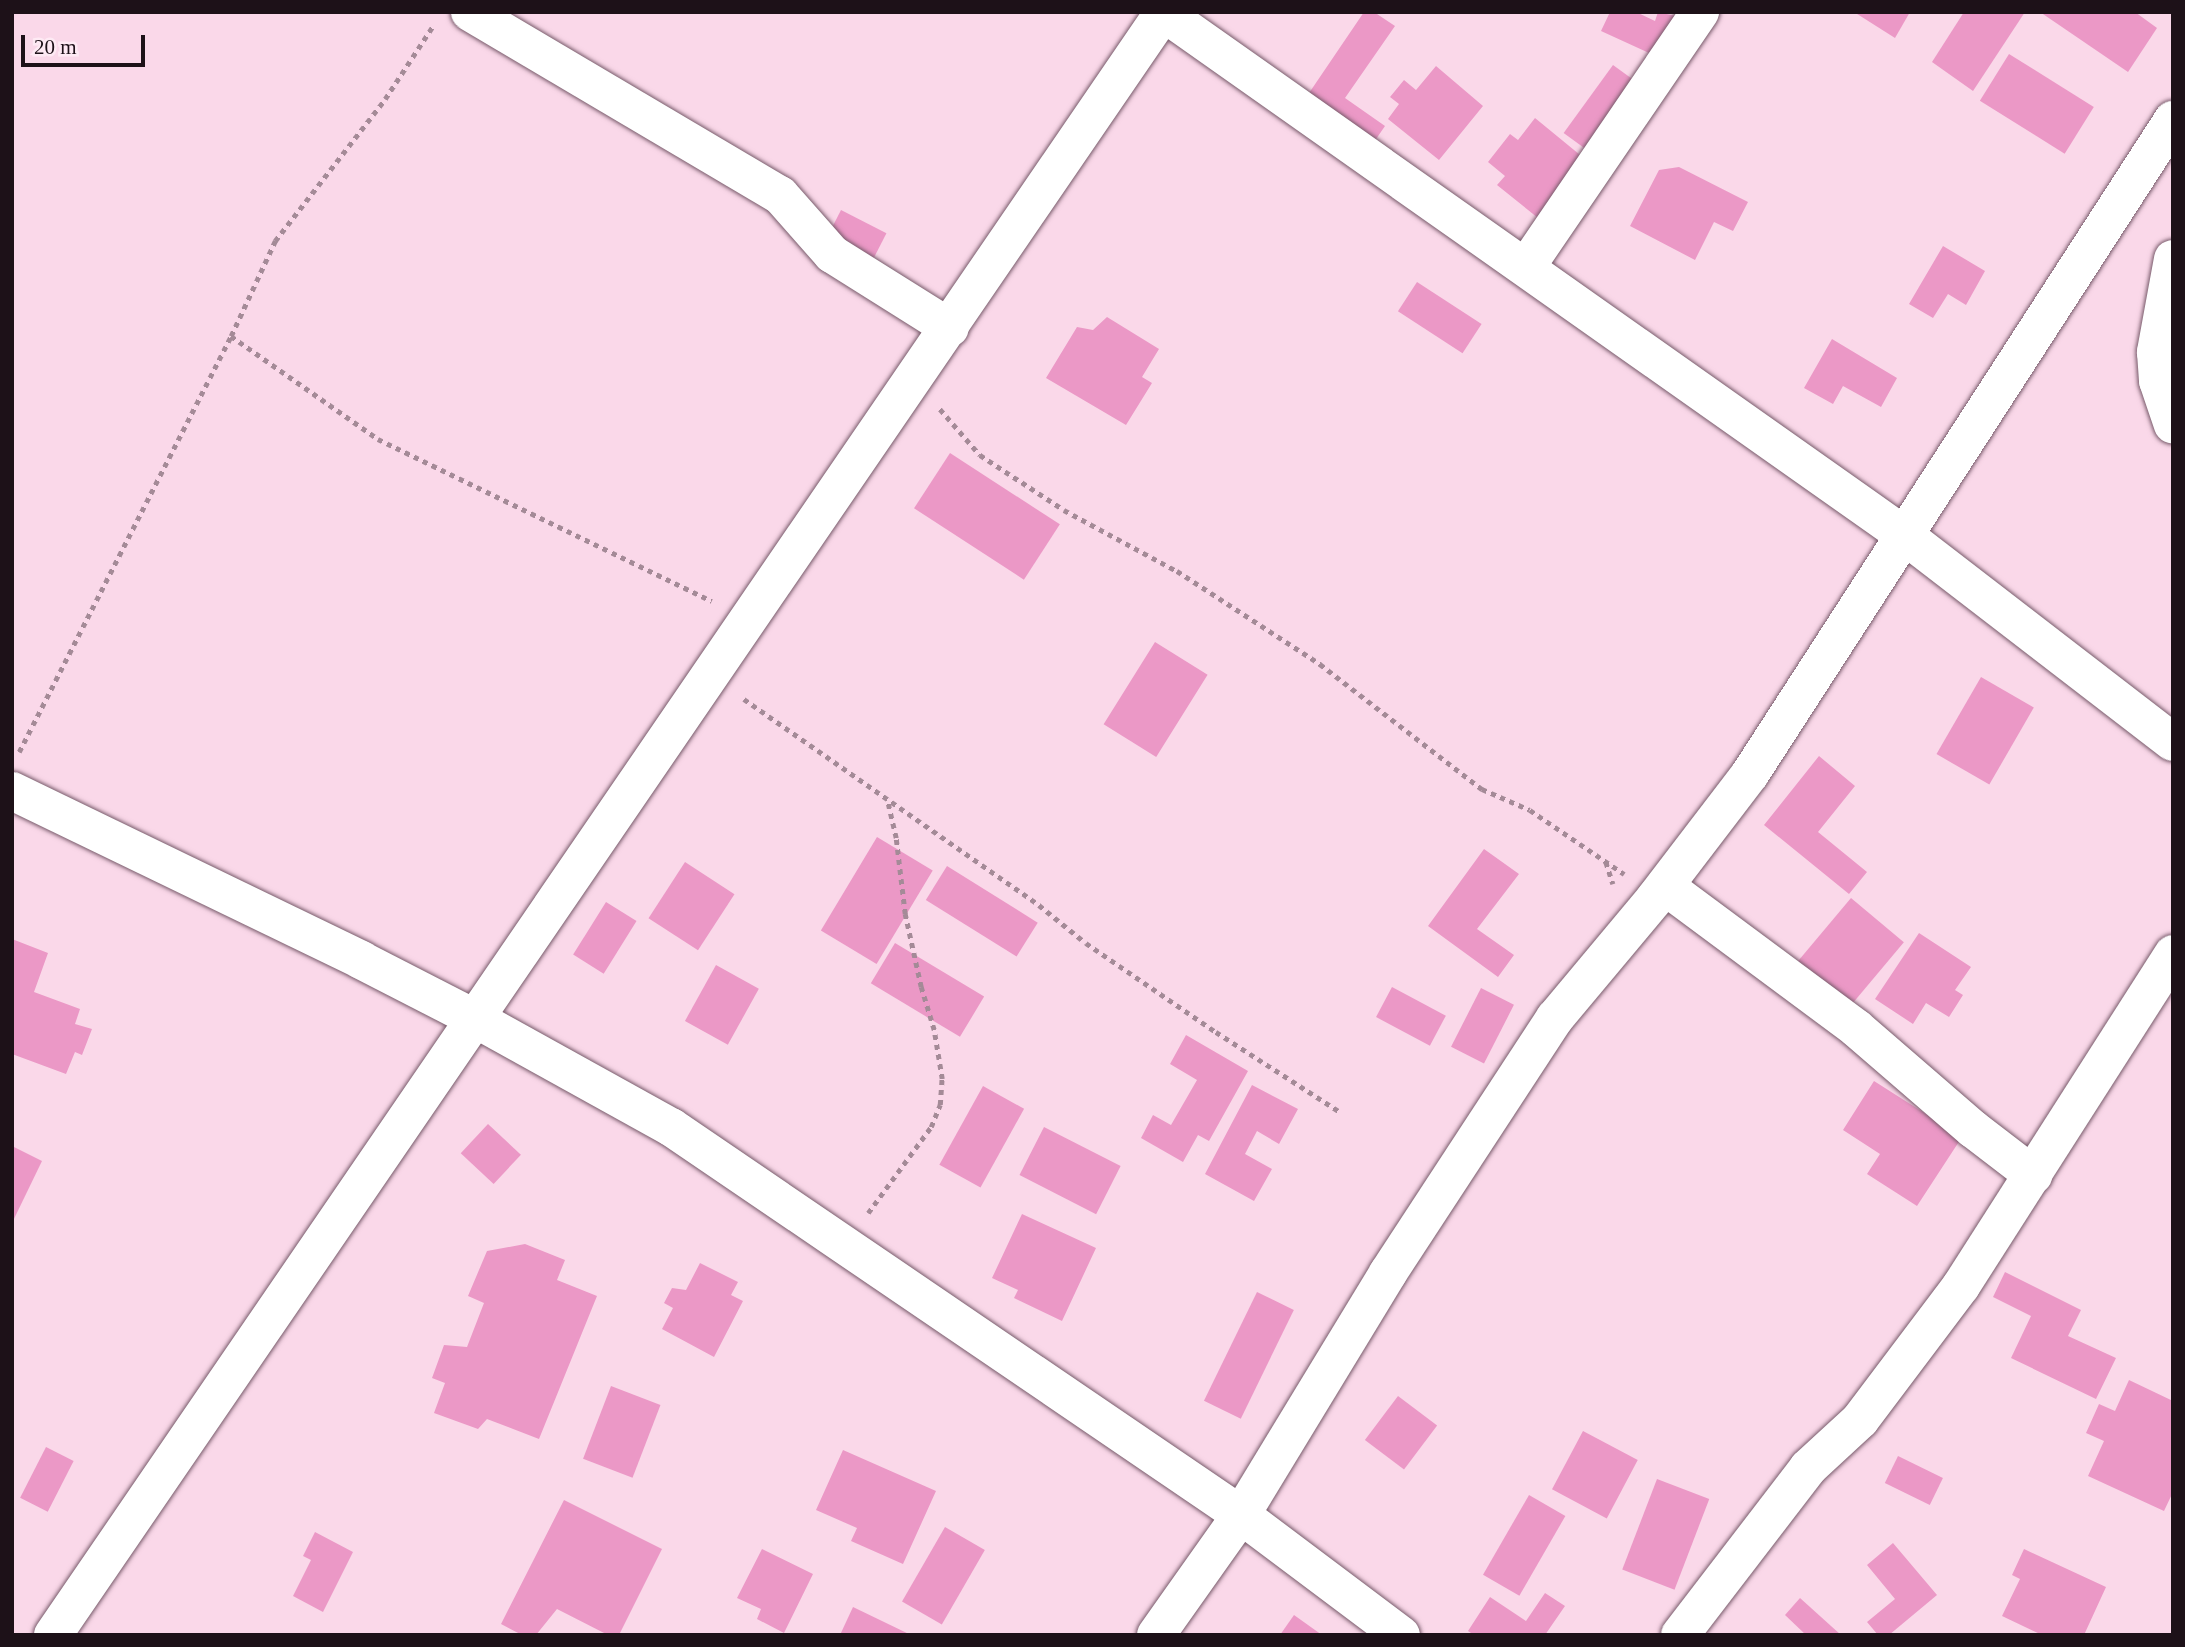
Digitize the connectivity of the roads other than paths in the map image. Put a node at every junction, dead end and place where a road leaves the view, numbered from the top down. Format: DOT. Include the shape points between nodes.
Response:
graph roads {
  1 [pos="1700,12"];
  2 [pos="1164,13"];
  3 [pos="452,18"];
  4 [pos="513,24"];
  5 [pos="2173,120"];
  6 [pos="2173,259"];
  7 [pos="1526,267"];
  8 [pos="950,328"];
  9 [pos="2173,425"];
  10 [pos="1904,535"];
  11 [pos="2173,742"];
  12 [pos="12,791"];
  13 [pos="1660,891"];
  14 [pos="2173,954"];
  15 [pos="477,1019"];
  16 [pos="2033,1175"];
  17 [pos="1241,1515"];
  18 [pos="54,1635"];
  19 [pos="1156,1635"];
  20 [pos="1401,1635"];
  21 [pos="1680,1635"];
  1 -- 7 [label="street"];
  2 -- 7 [label="street"];
  2 -- 8 [label="street"];
  3 -- 4 [label="street"];
  4 -- 8 [label="street" via="780,195 832,254"];
  5 -- 10 [label="street"];
  6 -- 9 [label="street" via="2156,352 2158,381"];
  7 -- 10 [label="street"];
  8 -- 15 [label="street"];
  10 -- 11 [label="street"];
  10 -- 13 [label="street" via="1749,774"];
  12 -- 15 [label="street"];
  13 -- 16 [label="street" via="1856,1028"];
  13 -- 17 [label="street" via="1555,1018 1388,1273"];
  14 -- 16 [label="street"];
  15 -- 17 [label="street" via="671,1127"];
  15 -- 18 [label="street"];
  16 -- 21 [label="street" via="1961,1286 1860,1420 1808,1468"];
  17 -- 19 [label="street"];
  17 -- 20 [label="street"];
}
